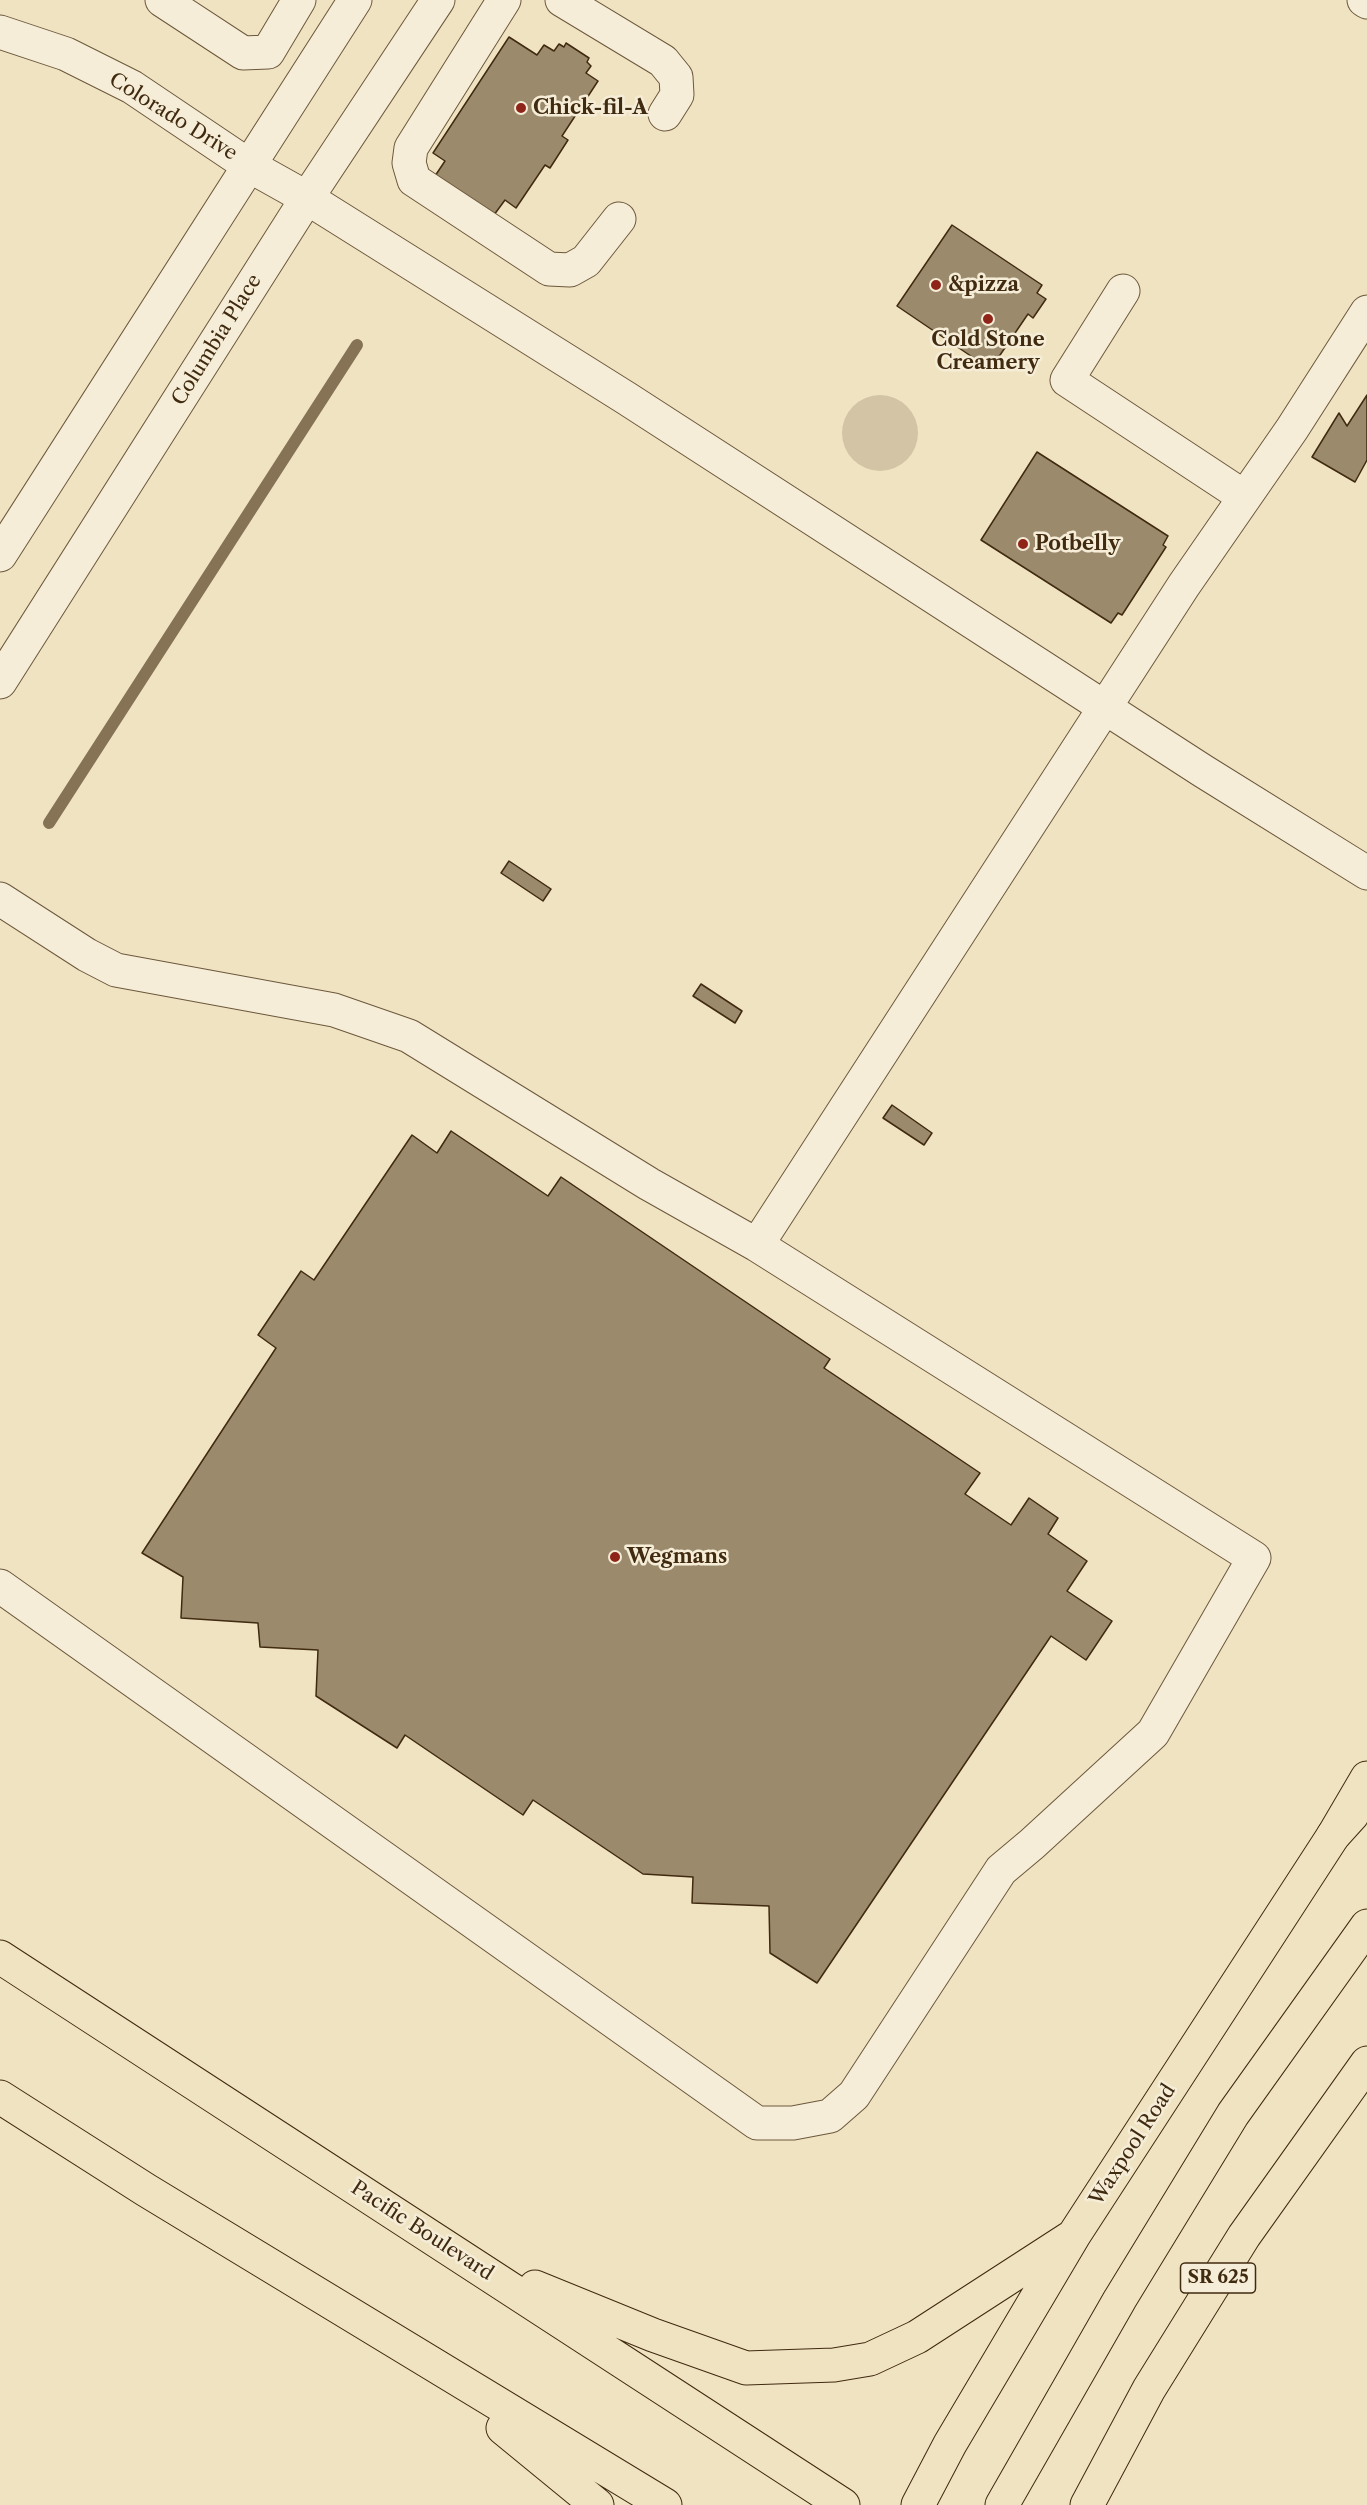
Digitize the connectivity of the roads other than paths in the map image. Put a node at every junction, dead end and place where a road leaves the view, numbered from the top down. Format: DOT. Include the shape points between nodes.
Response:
graph roads {
  1 [pos="162,0"];
  2 [pos="299,0"];
  3 [pos="355,0"];
  4 [pos="438,0"];
  5 [pos="504,0"];
  6 [pos="562,0"];
  7 [pos="0,32"];
  8 [pos="665,114"];
  9 [pos="248,165"];
  10 [pos="307,198"];
  11 [pos="619,219"];
  12 [pos="1123,291"];
  13 [pos="1367,312"];
  14 [pos="1243,496"];
  15 [pos="0,555"];
  16 [pos="0,682"];
  17 [pos="1106,707"];
  18 [pos="1367,873"];
  19 [pos="0,899"];
  20 [pos="757,1245"];
  21 [pos="0,1586"];
  22 [pos="1367,1778"];
  23 [pos="1367,1797"];
  24 [pos="1333,1836"];
  25 [pos="1367,1926"];
  26 [pos="0,1957"];
  27 [pos="1367,2063"];
  28 [pos="0,2097"];
  29 [pos="1074,2235"];
  30 [pos="465,2259"];
  31 [pos="358,2318"];
  32 [pos="597,2505"];
  33 [pos="665,2505"];
  34 [pos="843,2505"];
  35 [pos="918,2505"];
  36 [pos="1002,2505"];
  37 [pos="1088,2505"];
  1 -- 2 [label="street" via="243,52 268,52"];
  3 -- 9 [label="street"];
  4 -- 10 [label="street, Columbia Place"];
  5 -- 11 [label="street" via="411,148 409,163 414,180 549,269 570,270 586,261"];
  6 -- 8 [label="street" via="663,61 676,77 677,95"];
  7 -- 9 [label="street, Colorado Drive" via="66,54 132,87"];
  9 -- 10 [label="street, Colorado Drive"];
  9 -- 15 [label="street"];
  10 -- 16 [label="street, Columbia Place"];
  10 -- 17 [label="street, Colorado Drive"];
  12 -- 14 [label="street" via="1067,380"];
  13 -- 14 [label="street" via="1292,429"];
  14 -- 17 [label="street"];
  17 -- 18 [label="street, Colorado Drive"];
  17 -- 20 [label="street"];
  19 -- 20 [label="street" via="117,970 334,1010 409,1036 649,1184"];
  20 -- 21 [label="street" via="1254,1558 1153,1732 1000,1870 854,2095 830,2116 793,2123 757,2123"];
  22 -- 24 [label="main road"];
  23 -- 24 [label="main road, Waxpool Road"];
  24 -- 29 [label="main road, Waxpool Road"];
  25 -- 36 [label="main road" via="1233,2114 1120,2299"];
  26 -- 30 [label="main road, Pacific Boulevard"];
  27 -- 37 [label="main road, SR 625" via="1244,2236 1149,2390"];
  28 -- 31 [label="main road"];
  29 -- 30 [label="main road" via="917,2337 870,2359 834,2365 746,2368"];
  29 -- 35 [label="main road, Waxpool Road"];
  30 -- 34 [label="main road, Pacific Boulevard"];
  31 -- 32 [label="main road" via="536,2453"];
  31 -- 33 [label="main road"];
}
